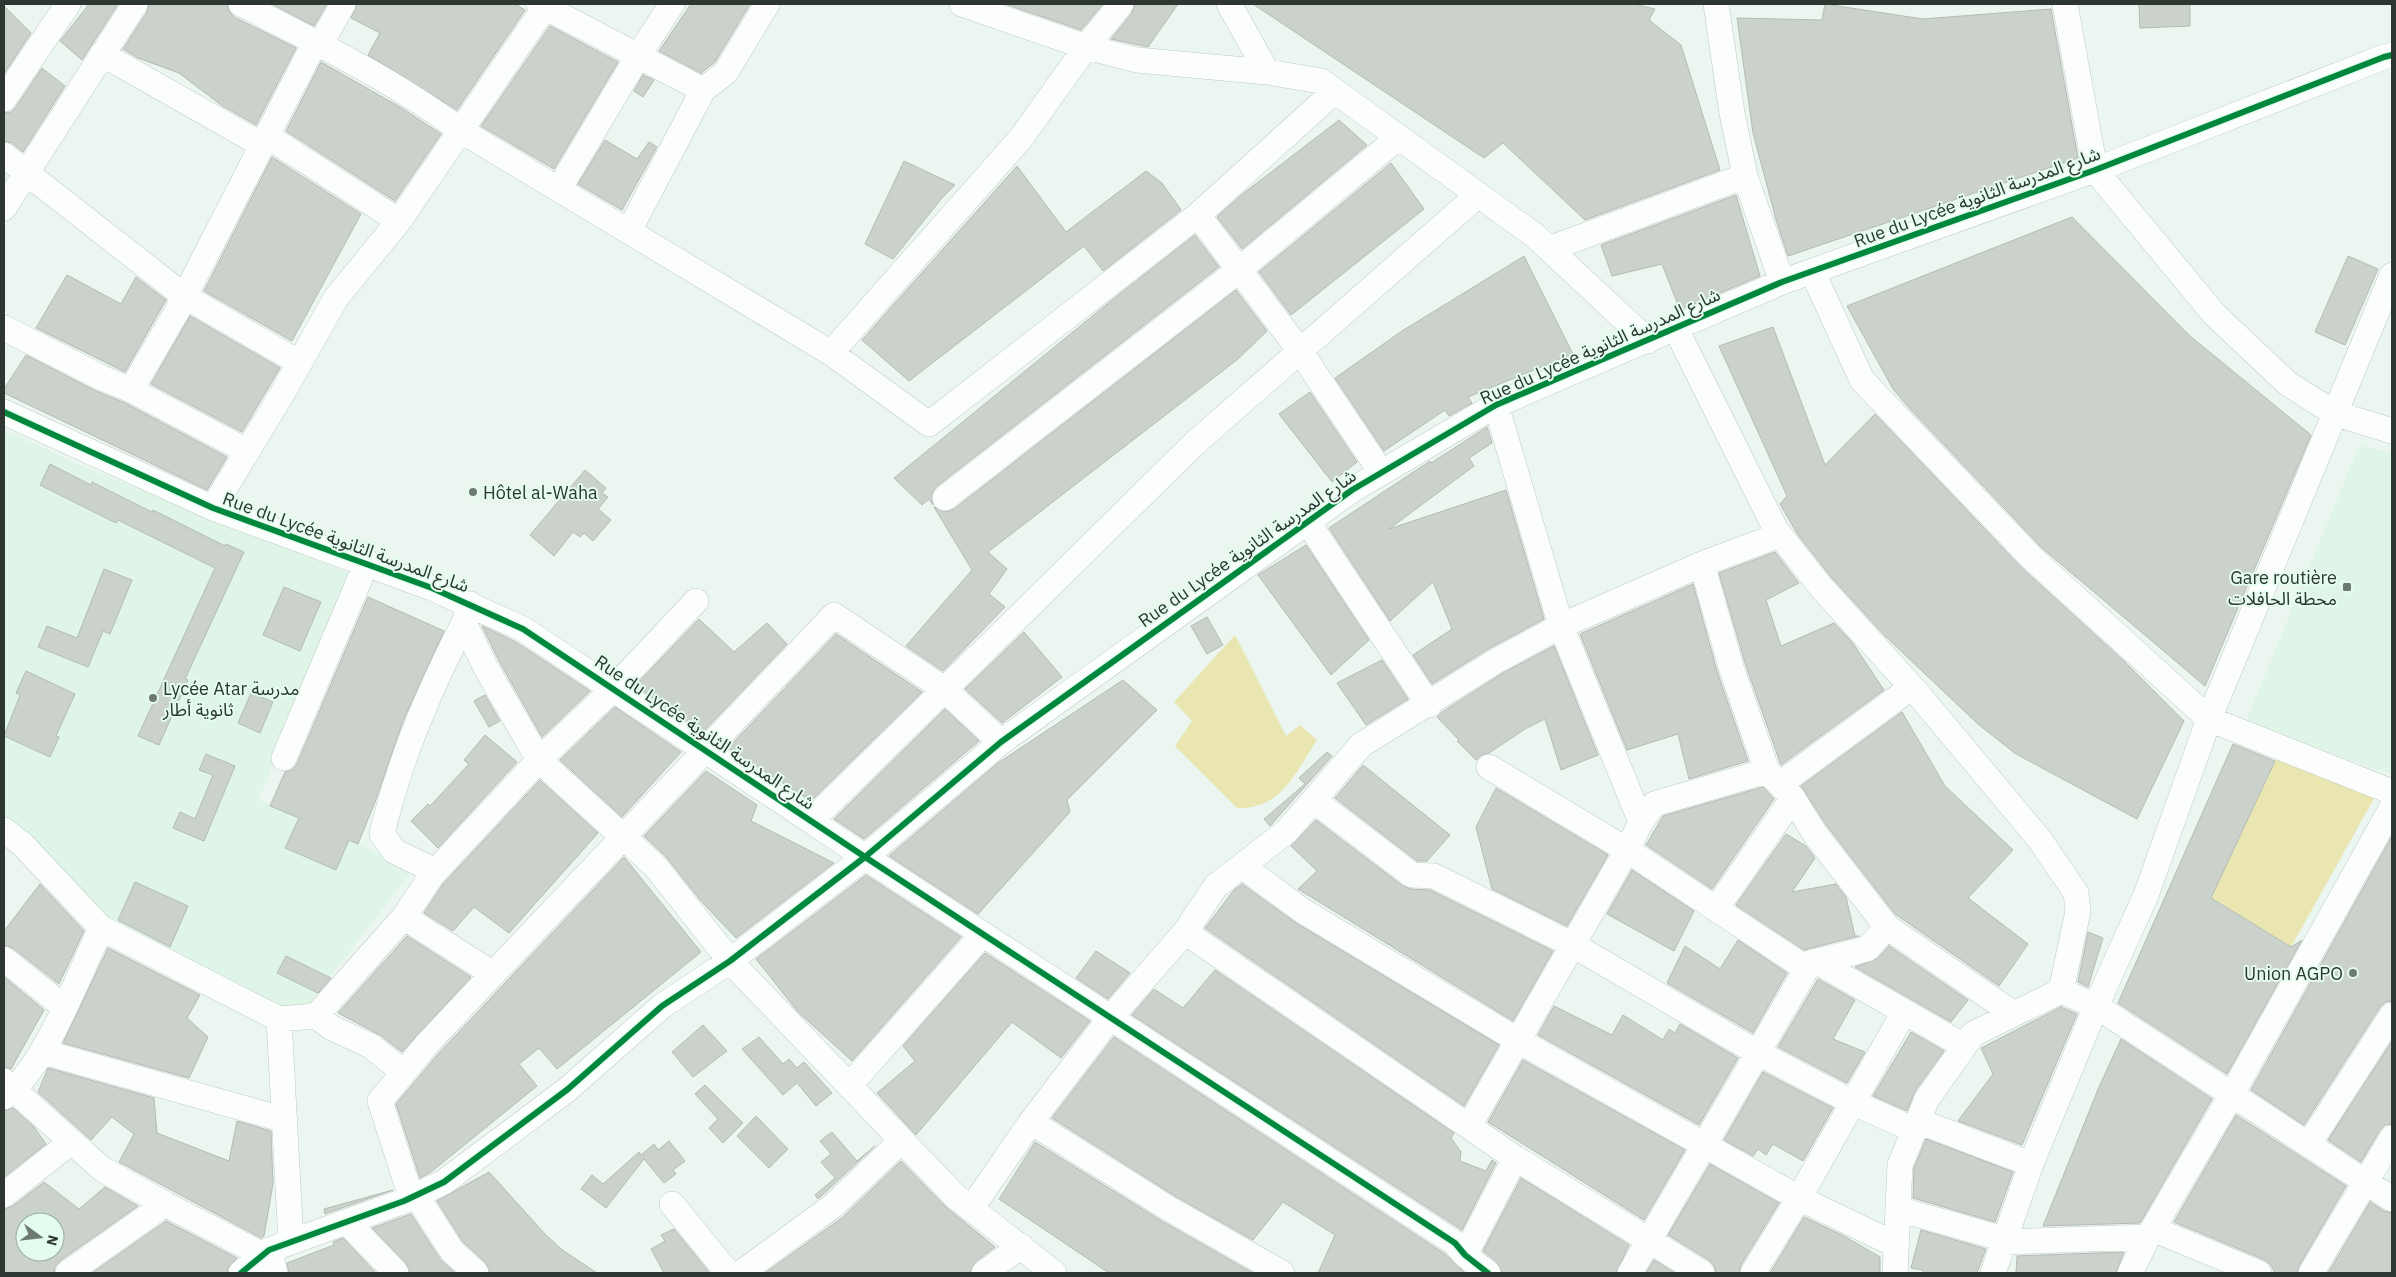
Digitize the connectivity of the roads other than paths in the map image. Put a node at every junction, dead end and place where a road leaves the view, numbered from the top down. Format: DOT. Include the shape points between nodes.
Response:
graph roads {
  1 [pos="68,4"];
  2 [pos="135,4"];
  3 [pos="241,4"];
  4 [pos="342,4"];
  5 [pos="672,4"];
  6 [pos="767,4"];
  7 [pos="962,4"];
  8 [pos="1121,4"];
  9 [pos="1228,4"];
  10 [pos="1716,4"];
  11 [pos="2065,4"];
  12 [pos="544,5"];
  13 [pos="320,45"];
  14 [pos="1086,46"];
  15 [pos="2390,53"];
  16 [pos="102,54"];
  17 [pos="638,56"];
  18 [pos="1267,72"];
  19 [pos="703,90"];
  20 [pos="1335,91"];
  21 [pos="4,99"];
  22 [pos="460,130"];
  23 [pos="1399,137"];
  24 [pos="264,140"];
  25 [pos="4,155"];
  26 [pos="2095,170"];
  27 [pos="26,172"];
  28 [pos="1745,176"];
  29 [pos="559,189"];
  30 [pos="1478,195"];
  31 [pos="4,208"];
  32 [pos="1198,215"];
  33 [pos="399,221"];
  34 [pos="629,232"];
  35 [pos="1549,249"];
  36 [pos="1239,270"];
  37 [pos="1813,272"];
  38 [pos="2392,275"];
  39 [pos="1782,282"];
  40 [pos="184,296"];
  41 [pos="4,328"];
  42 [pos="1676,329"];
  43 [pos="1648,341"];
  44 [pos="1300,351"];
  45 [pos="831,353"];
  46 [pos="300,363"];
  47 [pos="131,390"];
  48 [pos="1496,405"];
  49 [pos="4,412"];
  50 [pos="2334,413"];
  51 [pos="2392,431"];
  52 [pos="247,451"];
  53 [pos="1381,472"];
  54 [pos="945,498"];
  55 [pos="213,508"];
  56 [pos="1307,521"];
  57 [pos="1780,535"];
  58 [pos="367,562"];
  59 [pos="1702,564"];
  60 [pos="696,601"];
  61 [pos="467,614"];
  62 [pos="1561,626"];
  63 [pos="1912,687"];
  64 [pos="613,689"];
  65 [pos="944,689"];
  66 [pos="1429,705"];
  67 [pos="2208,719"];
  68 [pos="1001,742"];
  69 [pos="705,749"];
  70 [pos="284,758"];
  71 [pos="539,760"];
  72 [pos="1489,767"];
  73 [pos="1780,784"];
  74 [pos="2392,792"];
  75 [pos="1315,800"];
  76 [pos="2392,807"];
  77 [pos="811,821"];
  78 [pos="1641,822"];
  79 [pos="4,830"];
  80 [pos="622,835"];
  81 [pos="1627,850"];
  82 [pos="865,857"];
  83 [pos="1242,866"];
  84 [pos="432,874"];
  85 [pos="1716,909"];
  86 [pos="404,917"];
  87 [pos="1887,927"];
  88 [pos="101,928"];
  89 [pos="1185,932"];
  90 [pos="983,934"];
  91 [pos="1573,944"];
  92 [pos="4,959"];
  93 [pos="730,962"];
  94 [pos="1812,965"];
  95 [pos="493,974"];
  96 [pos="2061,991"];
  97 [pos="2096,1006"];
  98 [pos="64,1007"];
  99 [pos="1904,1012"];
  100 [pos="2014,1014"];
  101 [pos="2392,1015"];
  102 [pos="316,1016"];
  103 [pos="1111,1017"];
  104 [pos="279,1019"];
  105 [pos="1519,1041"];
  106 [pos="1964,1046"];
  107 [pos="43,1052"];
  108 [pos="1758,1052"];
  109 [pos="403,1072"];
  110 [pos="849,1086"];
  111 [pos="7,1089"];
  112 [pos="2232,1094"];
  113 [pos="1852,1102"];
  114 [pos="285,1120"];
  115 [pos="1031,1122"];
  116 [pos="1916,1125"];
  117 [pos="1469,1126"];
  118 [pos="2392,1138"];
  119 [pos="902,1141"];
  120 [pos="71,1142"];
  121 [pos="1704,1144"];
  122 [pos="2309,1144"];
  123 [pos="1515,1158"];
  124 [pos="2031,1164"];
  125 [pos="2365,1182"];
  126 [pos="4,1195"];
  127 [pos="413,1196"];
  128 [pos="1799,1198"];
  129 [pos="2392,1199"];
  130 [pos="165,1204"];
  131 [pos="672,1204"];
  132 [pos="971,1209"];
  133 [pos="1898,1209"];
  134 [pos="347,1222"];
  135 [pos="2150,1233"];
  136 [pos="1649,1241"];
  137 [pos="2004,1241"];
  138 [pos="1896,1244"];
  139 [pos="1021,1246"];
  140 [pos="274,1255"];
  141 [pos="1465,1256"];
  142 [pos="68,1273"];
  143 [pos="241,1273"];
  144 [pos="396,1273"];
  145 [pos="476,1273"];
  146 [pos="728,1273"];
  147 [pos="741,1273"];
  148 [pos="984,1273"];
  149 [pos="1054,1273"];
  150 [pos="1282,1273"];
  151 [pos="1488,1273"];
  152 [pos="1630,1273"];
  153 [pos="1702,1273"];
  154 [pos="1753,1273"];
  155 [pos="1895,1273"];
  156 [pos="1992,1273"];
  157 [pos="2130,1273"];
  158 [pos="2259,1273"];
  159 [pos="2311,1273"];
  1 -- 21 [label="street"];
  2 -- 16 [label="street"];
  3 -- 13 [label="street"];
  4 -- 13 [label="street"];
  5 -- 17 [label="street"];
  6 -- 19 [label="street" via="726,72"];
  7 -- 14 [label="street"];
  8 -- 14 [label="street"];
  9 -- 18 [label="street"];
  10 -- 28 [label="street"];
  11 -- 26 [label="street"];
  12 -- 17 [label="street"];
  12 -- 22 [label="street"];
  13 -- 22 [label="street" via="435,111"];
  13 -- 24 [label="street" via="310,52"];
  14 -- 18 [label="street" via="1138,60"];
  14 -- 45 [label="street" via="1021,138"];
  15 -- 26 [label="street, Rue du Lycée شارع المدرسة الثانوية"];
  16 -- 24 [label="street"];
  16 -- 27 [label="street"];
  17 -- 19 [label="street"];
  17 -- 29 [label="street"];
  18 -- 20 [label="street" via="1320,81"];
  19 -- 34 [label="street"];
  20 -- 23 [label="street"];
  20 -- 32 [label="street"];
  22 -- 29 [label="street"];
  22 -- 33 [label="street"];
  23 -- 30 [label="street"];
  23 -- 36 [label="street"];
  24 -- 33 [label="street"];
  24 -- 40 [label="street"];
  25 -- 27 [label="street"];
  26 -- 37 [label="street, Rue du Lycée شارع المدرسة الثانوية"];
  26 -- 50 [label="street" via="2214,314 2288,383"];
  27 -- 31 [label="street"];
  27 -- 40 [label="street"];
  28 -- 35 [label="street"];
  28 -- 39 [label="street"];
  29 -- 34 [label="street"];
  30 -- 35 [label="street"];
  30 -- 44 [label="street"];
  32 -- 36 [label="street"];
  32 -- 45 [label="street" via="929,424"];
  33 -- 46 [label="street" via="336,298"];
  34 -- 45 [label="street"];
  35 -- 43 [label="street"];
  36 -- 44 [label="street"];
  36 -- 54 [label="street"];
  37 -- 39 [label="street, Rue du Lycée شارع المدرسة الثانوية"];
  37 -- 67 [label="street" via="1862,380 2032,558"];
  38 -- 50 [label="street"];
  39 -- 42 [label="street, Rue du Lycée شارع المدرسة الثانوية"];
  40 -- 46 [label="street"];
  40 -- 47 [label="street"];
  41 -- 47 [label="street"];
  42 -- 43 [label="street, Rue du Lycée شارع المدرسة الثانوية"];
  42 -- 57 [label="street"];
  43 -- 48 [label="street, Rue du Lycée شارع المدرسة الثانوية"];
  44 -- 53 [label="street"];
  44 -- 65 [label="street" via="1195,443"];
  46 -- 52 [label="street"];
  47 -- 52 [label="street"];
  48 -- 53 [label="street, Rue du Lycée شارع المدرسة الثانوية"];
  48 -- 62 [label="street"];
  49 -- 55 [label="street, Rue du Lycée شارع المدرسة الثانوية"];
  50 -- 51 [label="street"];
  50 -- 67 [label="street"];
  52 -- 55 [label="street"];
  53 -- 56 [label="street, Rue du Lycée شارع المدرسة الثانوية"];
  55 -- 58 [label="street, Rue du Lycée شارع المدرسة الثانوية"];
  56 -- 66 [label="street"];
  56 -- 68 [label="street, Rue du Lycée شارع المدرسة الثانوية"];
  57 -- 59 [label="street"];
  57 -- 63 [label="street" via="1821,587"];
  58 -- 61 [label="street, Rue du Lycée شارع المدرسة الثانوية"];
  58 -- 70 [label="street"];
  59 -- 62 [label="street"];
  59 -- 73 [label="street" via="1731,667"];
  60 -- 64 [label="street"];
  61 -- 64 [label="street, Rue du Lycée شارع المدرسة الثانوية" via="523,629"];
  61 -- 71 [label="street" via="486,668"];
  61 -- 84 [label="street" via="417,727 391,796 382,834 394,851 429,868"];
  62 -- 66 [label="street" via="1496,661"];
  62 -- 78 [label="street"];
  63 -- 73 [label="street"];
  63 -- 96 [label="street" via="2040,840 2076,893 2078,911"];
  64 -- 69 [label="street, Rue du Lycée شارع المدرسة الثانوية"];
  64 -- 71 [label="street"];
  65 -- 68 [label="street"];
  65 -- 69 [label="street" via="834,614"];
  65 -- 77 [label="street"];
  66 -- 75 [label="street" via="1362,745"];
  67 -- 74 [label="street"];
  67 -- 97 [label="street" via="2146,895"];
  68 -- 82 [label="street, Rue du Lycée شارع المدرسة الثانوية"];
  69 -- 77 [label="street, Rue du Lycée شارع المدرسة الثانوية"];
  69 -- 80 [label="street"];
  71 -- 80 [label="street"];
  71 -- 84 [label="street"];
  72 -- 81 [label="street"];
  73 -- 78 [label="street" via="1654,804"];
  73 -- 85 [label="street"];
  73 -- 87 [label="street"];
  75 -- 83 [label="street" via="1287,831"];
  75 -- 91 [label="street" via="1412,875 1434,876"];
  76 -- 112 [label="street"];
  77 -- 82 [label="street, Rue du Lycée شارع المدرسة الثانوية"];
  78 -- 81 [label="street"];
  79 -- 88 [label="street" via="22,844"];
  80 -- 93 [label="street" via="656,867"];
  80 -- 95 [label="street"];
  81 -- 85 [label="street"];
  81 -- 91 [label="street"];
  82 -- 90 [label="street"];
  82 -- 93 [label="street, Rue du Lycée شارع المدرسة الثانوية"];
  83 -- 89 [label="street" via="1216,886"];
  83 -- 105 [label="street" via="1303,911"];
  84 -- 86 [label="street"];
  85 -- 94 [label="street"];
  86 -- 95 [label="street"];
  86 -- 102 [label="street"];
  87 -- 94 [label="street" via="1867,949"];
  87 -- 100 [label="street"];
  88 -- 98 [label="street"];
  88 -- 104 [label="street"];
  89 -- 103 [label="street"];
  89 -- 117 [label="street"];
  90 -- 103 [label="street"];
  90 -- 110 [label="street"];
  91 -- 105 [label="street"];
  91 -- 108 [label="street"];
  92 -- 98 [label="street"];
  93 -- 110 [label="street"];
  93 -- 127 [label="street, Rue du Lycée شارع المدرسة الثانوية" via="662,1006 568,1089 444,1182"];
  94 -- 99 [label="street"];
  94 -- 108 [label="street"];
  95 -- 109 [label="street"];
  96 -- 97 [label="street"];
  96 -- 100 [label="street"];
  97 -- 112 [label="street"];
  97 -- 124 [label="street"];
  98 -- 107 [label="street"];
  99 -- 106 [label="street"];
  99 -- 113 [label="street"];
  100 -- 106 [label="street" via="1972,1034"];
  101 -- 122 [label="street"];
  102 -- 104 [label="street"];
  102 -- 109 [label="street" via="332,1028 371,1046"];
  103 -- 115 [label="street"];
  103 -- 141 [label="street" via="1455,1243"];
  104 -- 114 [label="street"];
  105 -- 117 [label="street"];
  105 -- 121 [label="street"];
  106 -- 116 [label="street" via="1927,1099"];
  107 -- 111 [label="street"];
  107 -- 114 [label="street"];
  108 -- 113 [label="street"];
  108 -- 121 [label="street"];
  109 -- 127 [label="street" via="380,1101"];
  110 -- 119 [label="street"];
  111 -- 120 [label="street"];
  112 -- 122 [label="street"];
  112 -- 135 [label="street"];
  113 -- 116 [label="street"];
  113 -- 128 [label="street"];
  114 -- 140 [label="street"];
  115 -- 132 [label="street"];
  115 -- 150 [label="street" via="1168,1208"];
  116 -- 124 [label="street"];
  116 -- 133 [label="street" via="1900,1165"];
  117 -- 123 [label="street"];
  118 -- 125 [label="street"];
  119 -- 132 [label="street"];
  119 -- 147 [label="street" via="834,1205"];
  120 -- 126 [label="street"];
  120 -- 130 [label="street" via="102,1169"];
  121 -- 128 [label="street"];
  121 -- 136 [label="street"];
  122 -- 125 [label="street"];
  123 -- 136 [label="street"];
  123 -- 141 [label="street"];
  124 -- 137 [label="street"];
  125 -- 129 [label="street"];
  125 -- 159 [label="street"];
  127 -- 134 [label="street, Rue du Lycée شارع المدرسة الثانوية"];
  127 -- 145 [label="street" via="452,1250"];
  128 -- 138 [label="street"];
  128 -- 154 [label="street"];
  130 -- 140 [label="street"];
  130 -- 142 [label="street"];
  131 -- 146 [label="street"];
  132 -- 139 [label="street"];
  133 -- 137 [label="street"];
  133 -- 138 [label="street"];
  134 -- 140 [label="street, Rue du Lycée شارع المدرسة الثانوية"];
  134 -- 144 [label="street"];
  135 -- 137 [label="street"];
  135 -- 157 [label="street"];
  135 -- 158 [label="street"];
  136 -- 152 [label="street"];
  136 -- 153 [label="street"];
  137 -- 156 [label="street"];
  138 -- 155 [label="street"];
  139 -- 148 [label="street"];
  139 -- 149 [label="street"];
  140 -- 143 [label="street, Rue du Lycée شارع المدرسة الثانوية"];
  141 -- 151 [label="street"];
}
